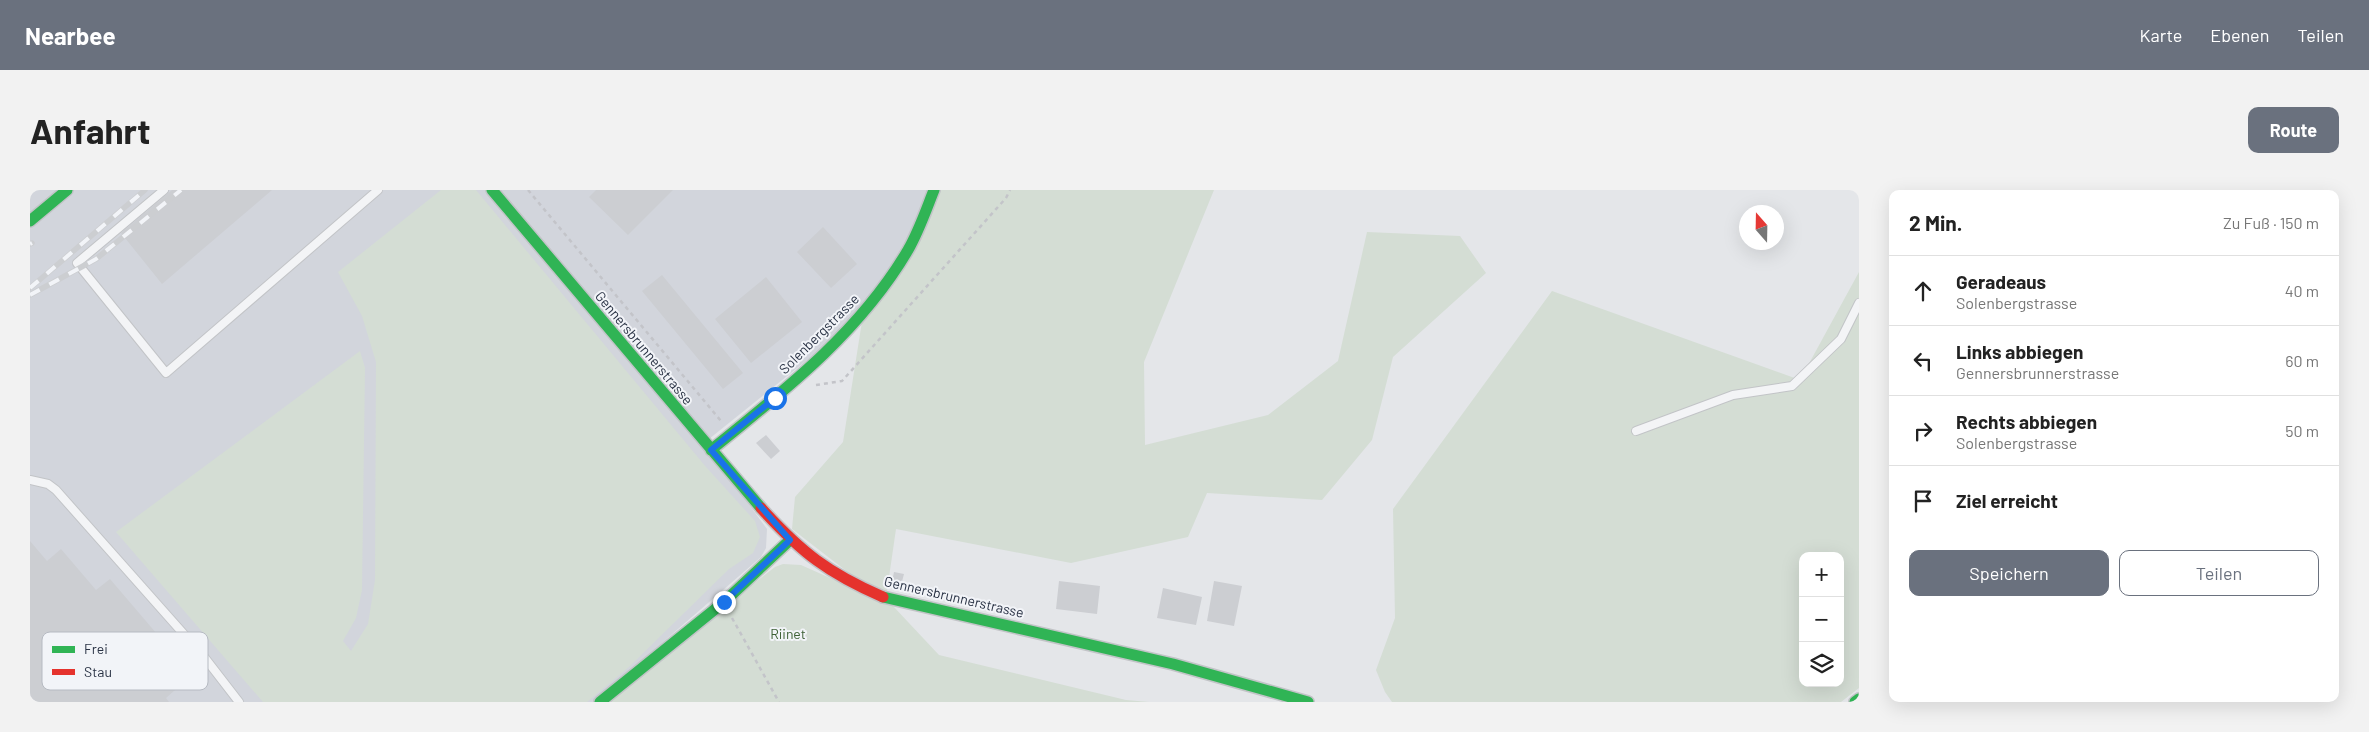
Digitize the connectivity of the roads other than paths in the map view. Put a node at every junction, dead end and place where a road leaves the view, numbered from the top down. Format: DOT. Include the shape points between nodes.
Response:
graph roads {
  1 [pos="67,190"];
  2 [pos="164,190"];
  3 [pos="378,190"];
  4 [pos="492,190"];
  5 [pos="934,190"];
  6 [pos="30,221"];
  7 [pos="1859,303"];
  8 [pos="1636,431"];
  9 [pos="711,450"];
  10 [pos="30,480"];
  11 [pos="790,540"];
  12 [pos="182,632"];
  13 [pos="208,662"];
  14 [pos="1859,699"];
  15 [pos="239,702"];
  16 [pos="600,702"];
  17 [pos="1308,702"];
  18 [pos="1855,702"];
  1 -- 6 [label="street"];
  2 -- 3 [label="lane" via="77,262 166,373"];
  4 -- 9 [label="street, Gennersbrunnerstrasse"];
  5 -- 9 [label="street, Solenbergstrasse" via="909,249 863,316 775,398"];
  7 -- 8 [label="lane" via="1840,339 1792,386 1732,395"];
  9 -- 11 [label="street, Gennersbrunnerstrasse"];
  10 -- 12 [label="lane" via="48,484 56,490"];
  11 -- 16 [label="street" via="724,602"];
  11 -- 17 [label="street, Gennersbrunnerstrasse" via="846,581 886,598 1173,664"];
  13 -- 15 [label="lane"];
  14 -- 18 [label="street"];
}
